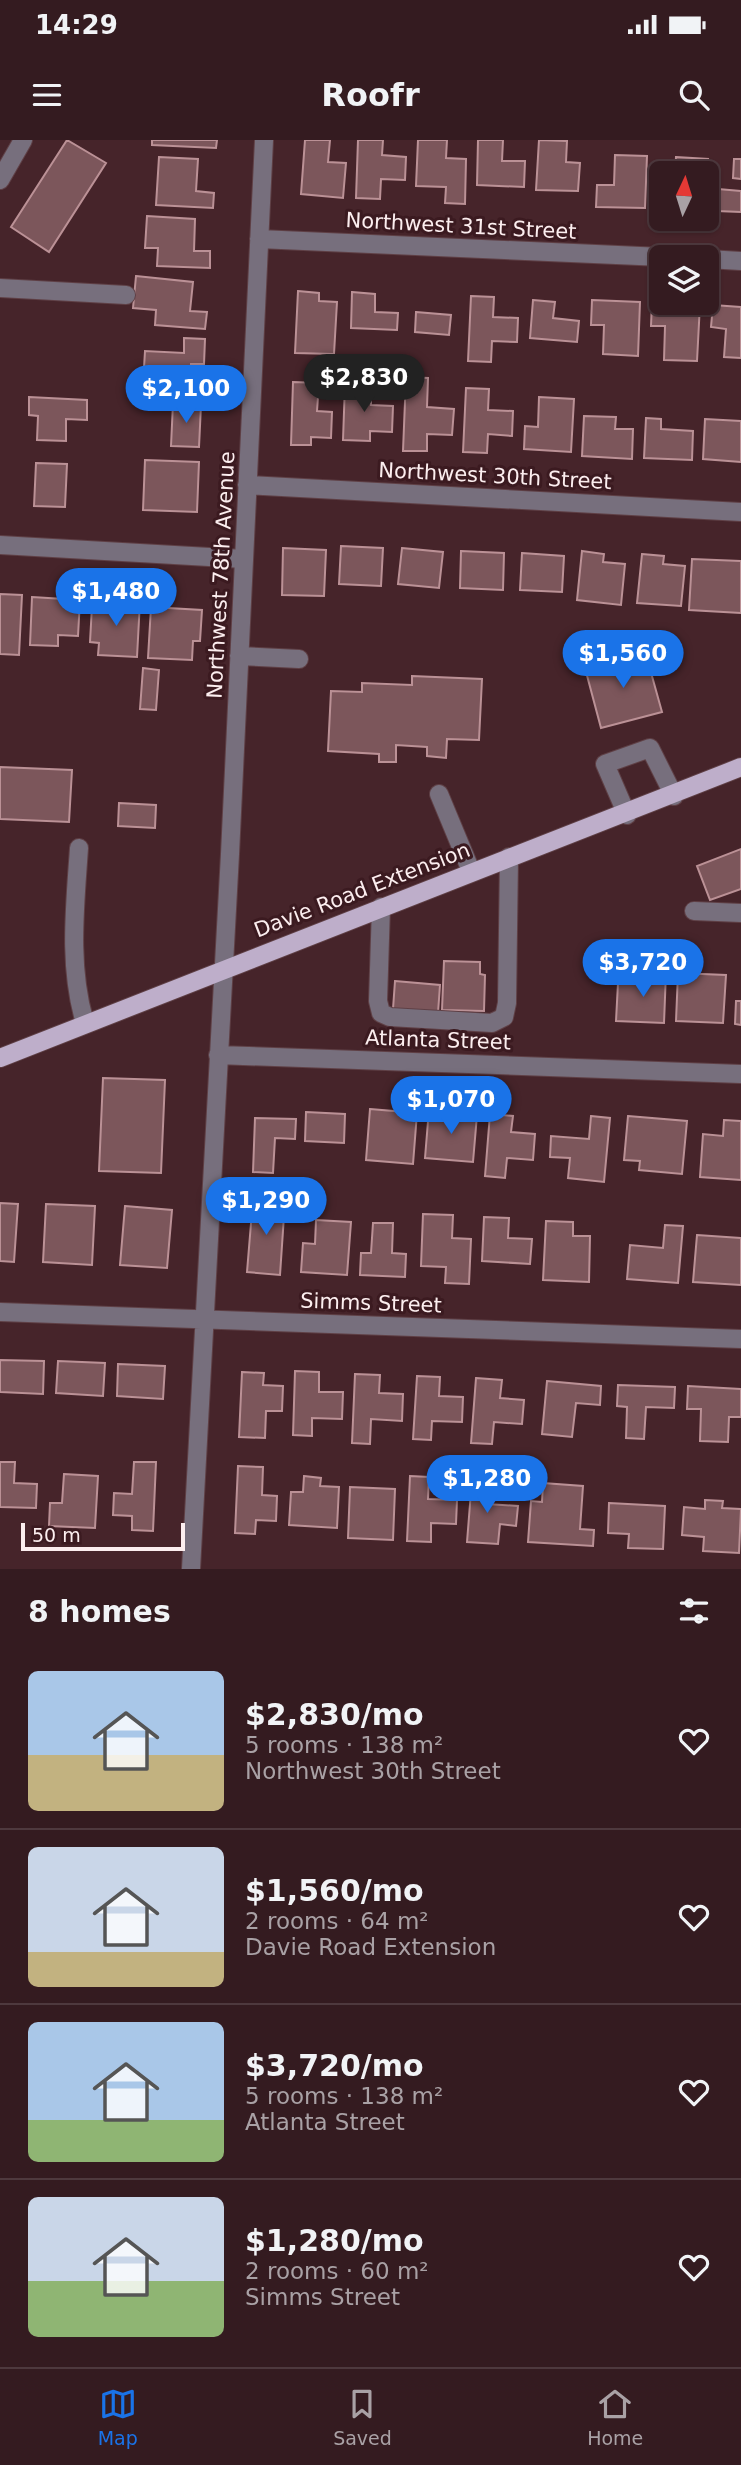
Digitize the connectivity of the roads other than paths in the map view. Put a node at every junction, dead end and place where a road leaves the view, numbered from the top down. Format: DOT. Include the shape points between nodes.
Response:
graph roads {
  1 [pos="23,140"];
  2 [pos="264,140"];
  3 [pos="0,180"];
  4 [pos="259,239"];
  5 [pos="649,256"];
  6 [pos="719,260"];
  7 [pos="741,261"];
  8 [pos="0,288"];
  9 [pos="126,296"];
  10 [pos="247,485"];
  11 [pos="741,512"];
  12 [pos="0,545"];
  13 [pos="244,559"];
  14 [pos="239,656"];
  15 [pos="299,659"];
  16 [pos="741,767"];
  17 [pos="439,794"];
  18 [pos="674,796"];
  19 [pos="626,815"];
  20 [pos="79,848"];
  21 [pos="509,857"];
  22 [pos="471,871"];
  23 [pos="381,906"];
  24 [pos="694,911"];
  25 [pos="741,913"];
  26 [pos="222,969"];
  27 [pos="85,1023"];
  28 [pos="218,1055"];
  29 [pos="0,1058"];
  30 [pos="741,1074"];
  31 [pos="0,1312"];
  32 [pos="205,1320"];
  33 [pos="741,1339"];
  34 [pos="191,1569"];
  1 -- 3 [label="street"];
  2 -- 4 [label="street, Northwest 78th Avenue"];
  4 -- 5 [label="street, Northwest 31st Street"];
  4 -- 10 [label="street, Northwest 78th Avenue"];
  6 -- 7 [label="street"];
  8 -- 9 [label="street"];
  10 -- 11 [label="street, Northwest 30th Street"];
  10 -- 13 [label="street, Northwest 78th Avenue"];
  12 -- 13 [label="street"];
  13 -- 14 [label="street, Northwest 78th Avenue"];
  14 -- 15 [label="street"];
  14 -- 26 [label="street, Northwest 78th Avenue"];
  16 -- 18 [label="main road, Davie Road Extension"];
  17 -- 22 [label="street"];
  18 -- 19 [label="main road, Davie Road Extension"];
  18 -- 19 [label="street" via="650,748 605,764"];
  19 -- 21 [label="main road, Davie Road Extension"];
  20 -- 27 [label="street" via="75,991"];
  21 -- 22 [label="main road, Davie Road Extension"];
  21 -- 23 [label="street" via="507,1003 504,1017 492,1023 381,1013 377,1001"];
  22 -- 23 [label="main road, Davie Road Extension"];
  23 -- 26 [label="main road, Davie Road Extension"];
  24 -- 25 [label="street"];
  26 -- 27 [label="main road, Davie Road Extension"];
  26 -- 28 [label="street"];
  27 -- 29 [label="main road, Davie Road Extension"];
  28 -- 30 [label="street, Atlanta Street"];
  28 -- 32 [label="street"];
  31 -- 32 [label="street, Simms Street"];
  32 -- 33 [label="street, Simms Street"];
  32 -- 34 [label="street"];
}
